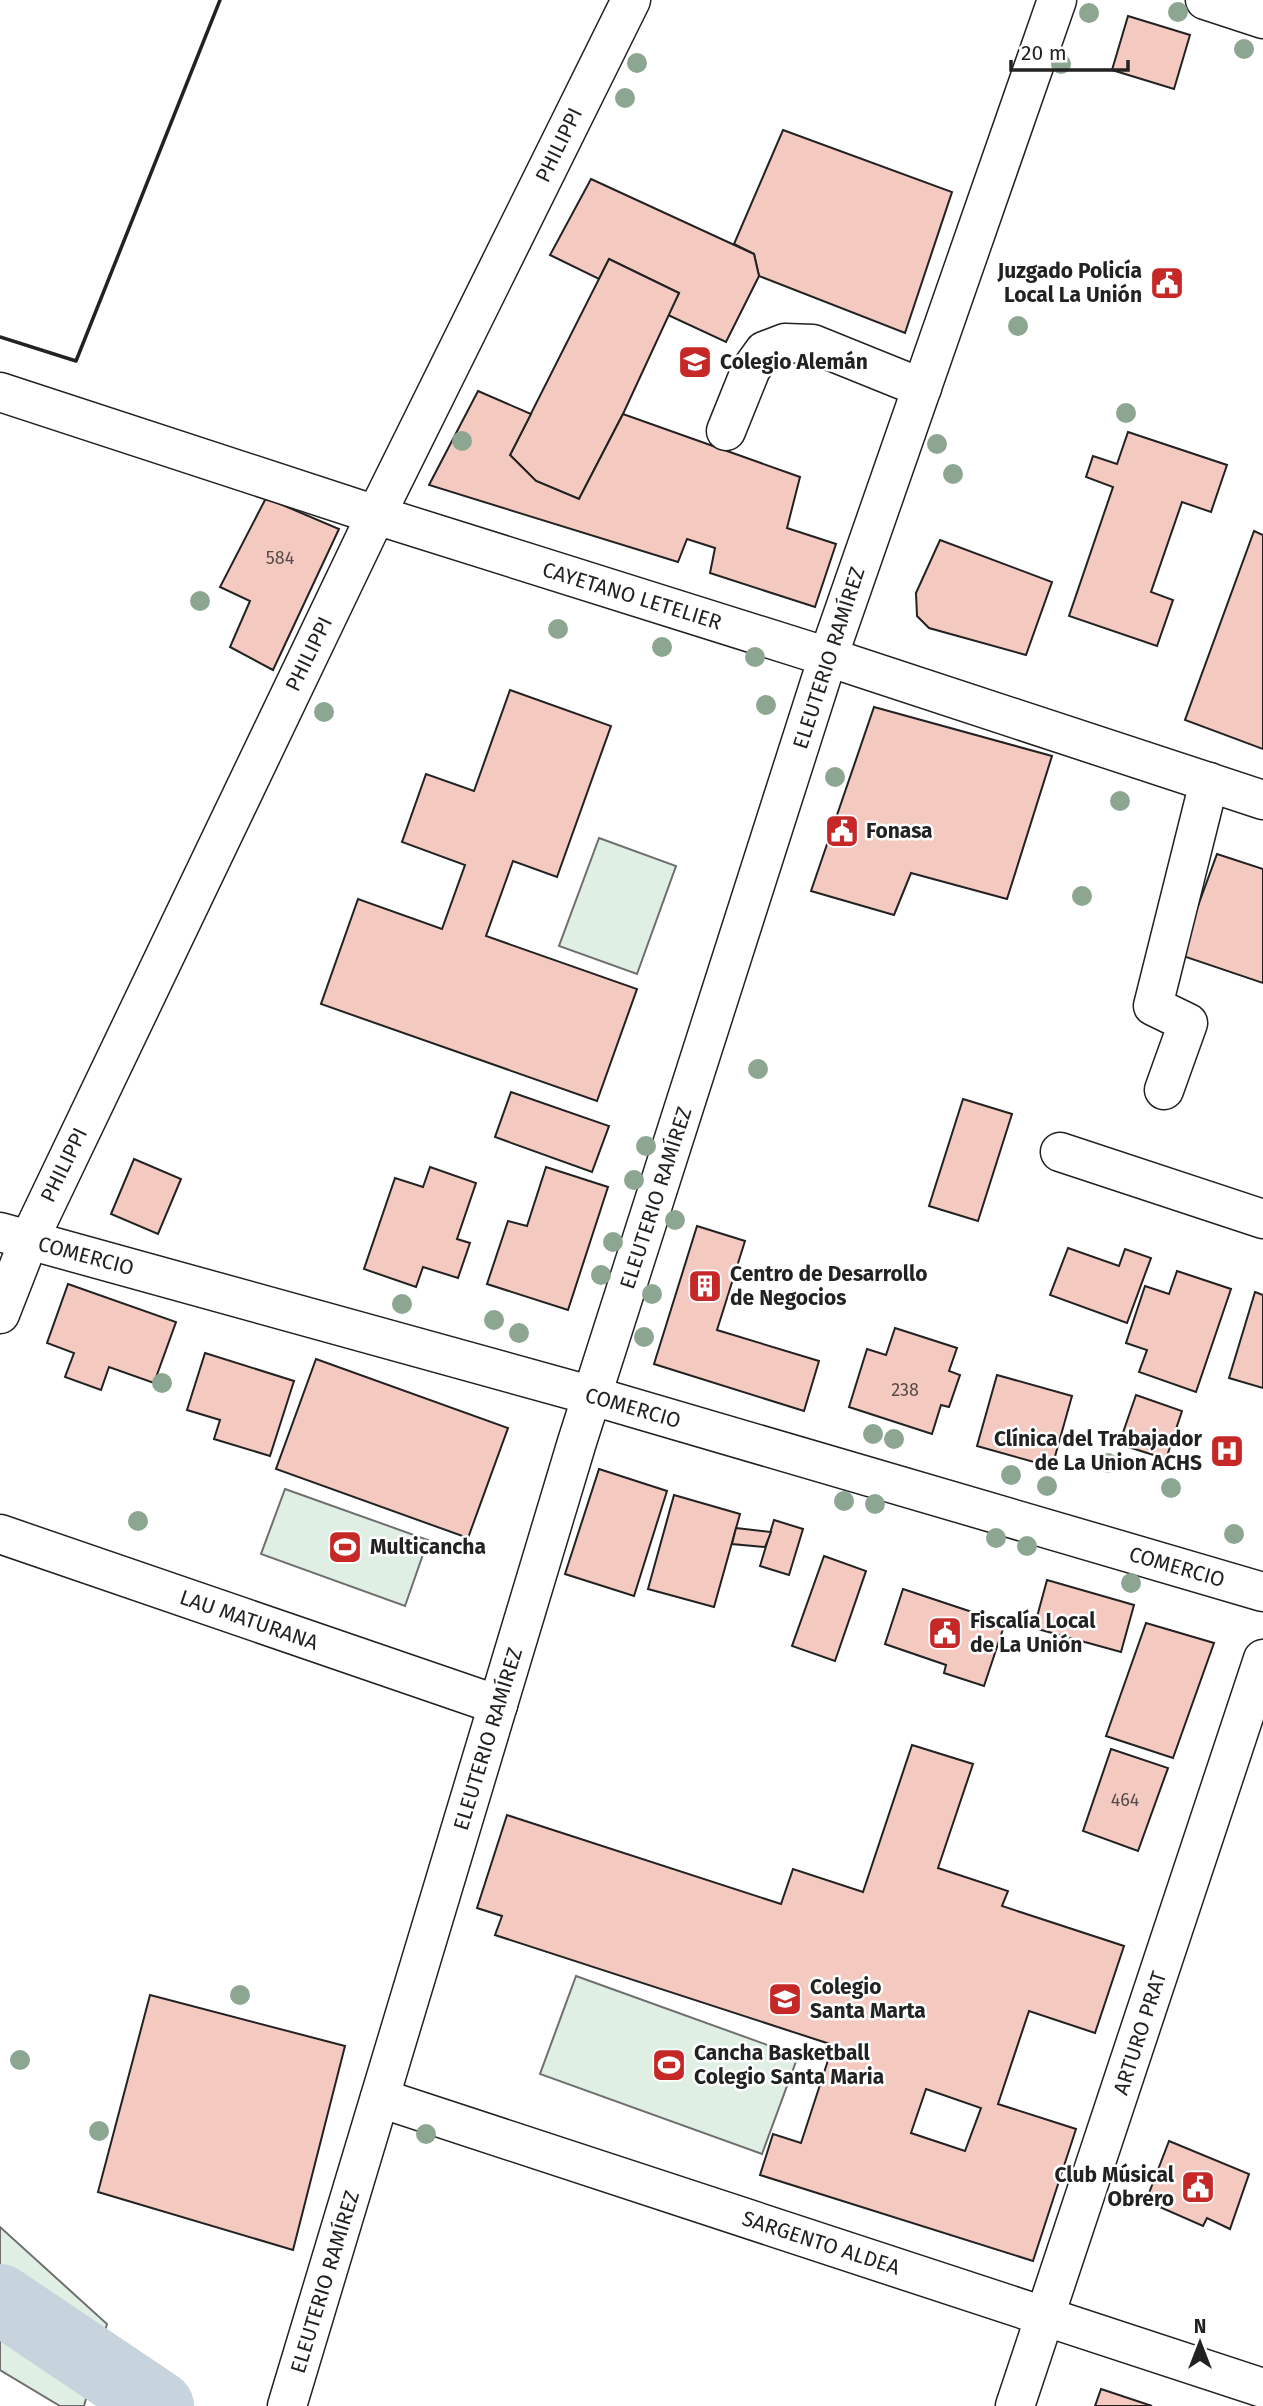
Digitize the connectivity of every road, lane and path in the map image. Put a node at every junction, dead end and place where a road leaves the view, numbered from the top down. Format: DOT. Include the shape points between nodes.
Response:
graph roads {
  1 [pos="631,0"];
  2 [pos="1057,0"];
  3 [pos="1205,0"];
  4 [pos="1263,19"];
  5 [pos="922,388"];
  6 [pos="0,392"];
  7 [pos="726,431"];
  8 [pos="376,515"];
  9 [pos="828,657"];
  10 [pos="1209,782"];
  11 [pos="1263,800"];
  12 [pos="1164,1090"];
  13 [pos="1060,1152"];
  14 [pos="1263,1219"];
  15 [pos="14,1236"];
  16 [pos="0,1314"];
  17 [pos="593,1396"];
  18 [pos="0,1534"];
  19 [pos="1263,1592"];
  20 [pos="1263,1659"];
  21 [pos="498,1705"];
  22 [pos="380,2098"];
  23 [pos="1046,2317"];
  24 [pos="1263,2388"];
  25 [pos="287,2406"];
  26 [pos="1015,2406"];
  1 -- 8 [label="main road, PHILIPPI"];
  2 -- 5 [label="main road, ELEUTERIO RAMÍREZ"];
  3 -- 4 [label="main road"];
  5 -- 7 [label="main road" via="813,344 785,343 764,351 751,369"];
  5 -- 9 [label="main road, ELEUTERIO RAMÍREZ"];
  6 -- 8 [label="main road, CAYETANO LETELIER"];
  8 -- 9 [label="main road, CAYETANO LETELIER"];
  8 -- 15 [label="main road, PHILIPPI"];
  9 -- 10 [label="main road, CAYETANO LETELIER"];
  9 -- 17 [label="main road, ELEUTERIO RAMÍREZ"];
  10 -- 11 [label="main road, CAYETANO LETELIER"];
  10 -- 12 [label="main road" via="1153,1006 1188,1023"];
  13 -- 14 [label="main road"];
  15 -- 16 [label="main road, PHILIPPI"];
  15 -- 17 [label="main road, COMERCIO"];
  17 -- 19 [label="main road, COMERCIO"];
  17 -- 21 [label="main road, ELEUTERIO RAMÍREZ"];
  18 -- 21 [label="main road, LAU MATURANA"];
  20 -- 23 [label="main road, ARTURO PRAT"];
  21 -- 22 [label="main road, ELEUTERIO RAMÍREZ"];
  22 -- 23 [label="main road, SARGENTO ALDEA"];
  22 -- 25 [label="main road, ELEUTERIO RAMÍREZ"];
  23 -- 24 [label="main road, SARGENTO ALDEA"];
  23 -- 26 [label="main road, ARTURO PRAT"];
}
